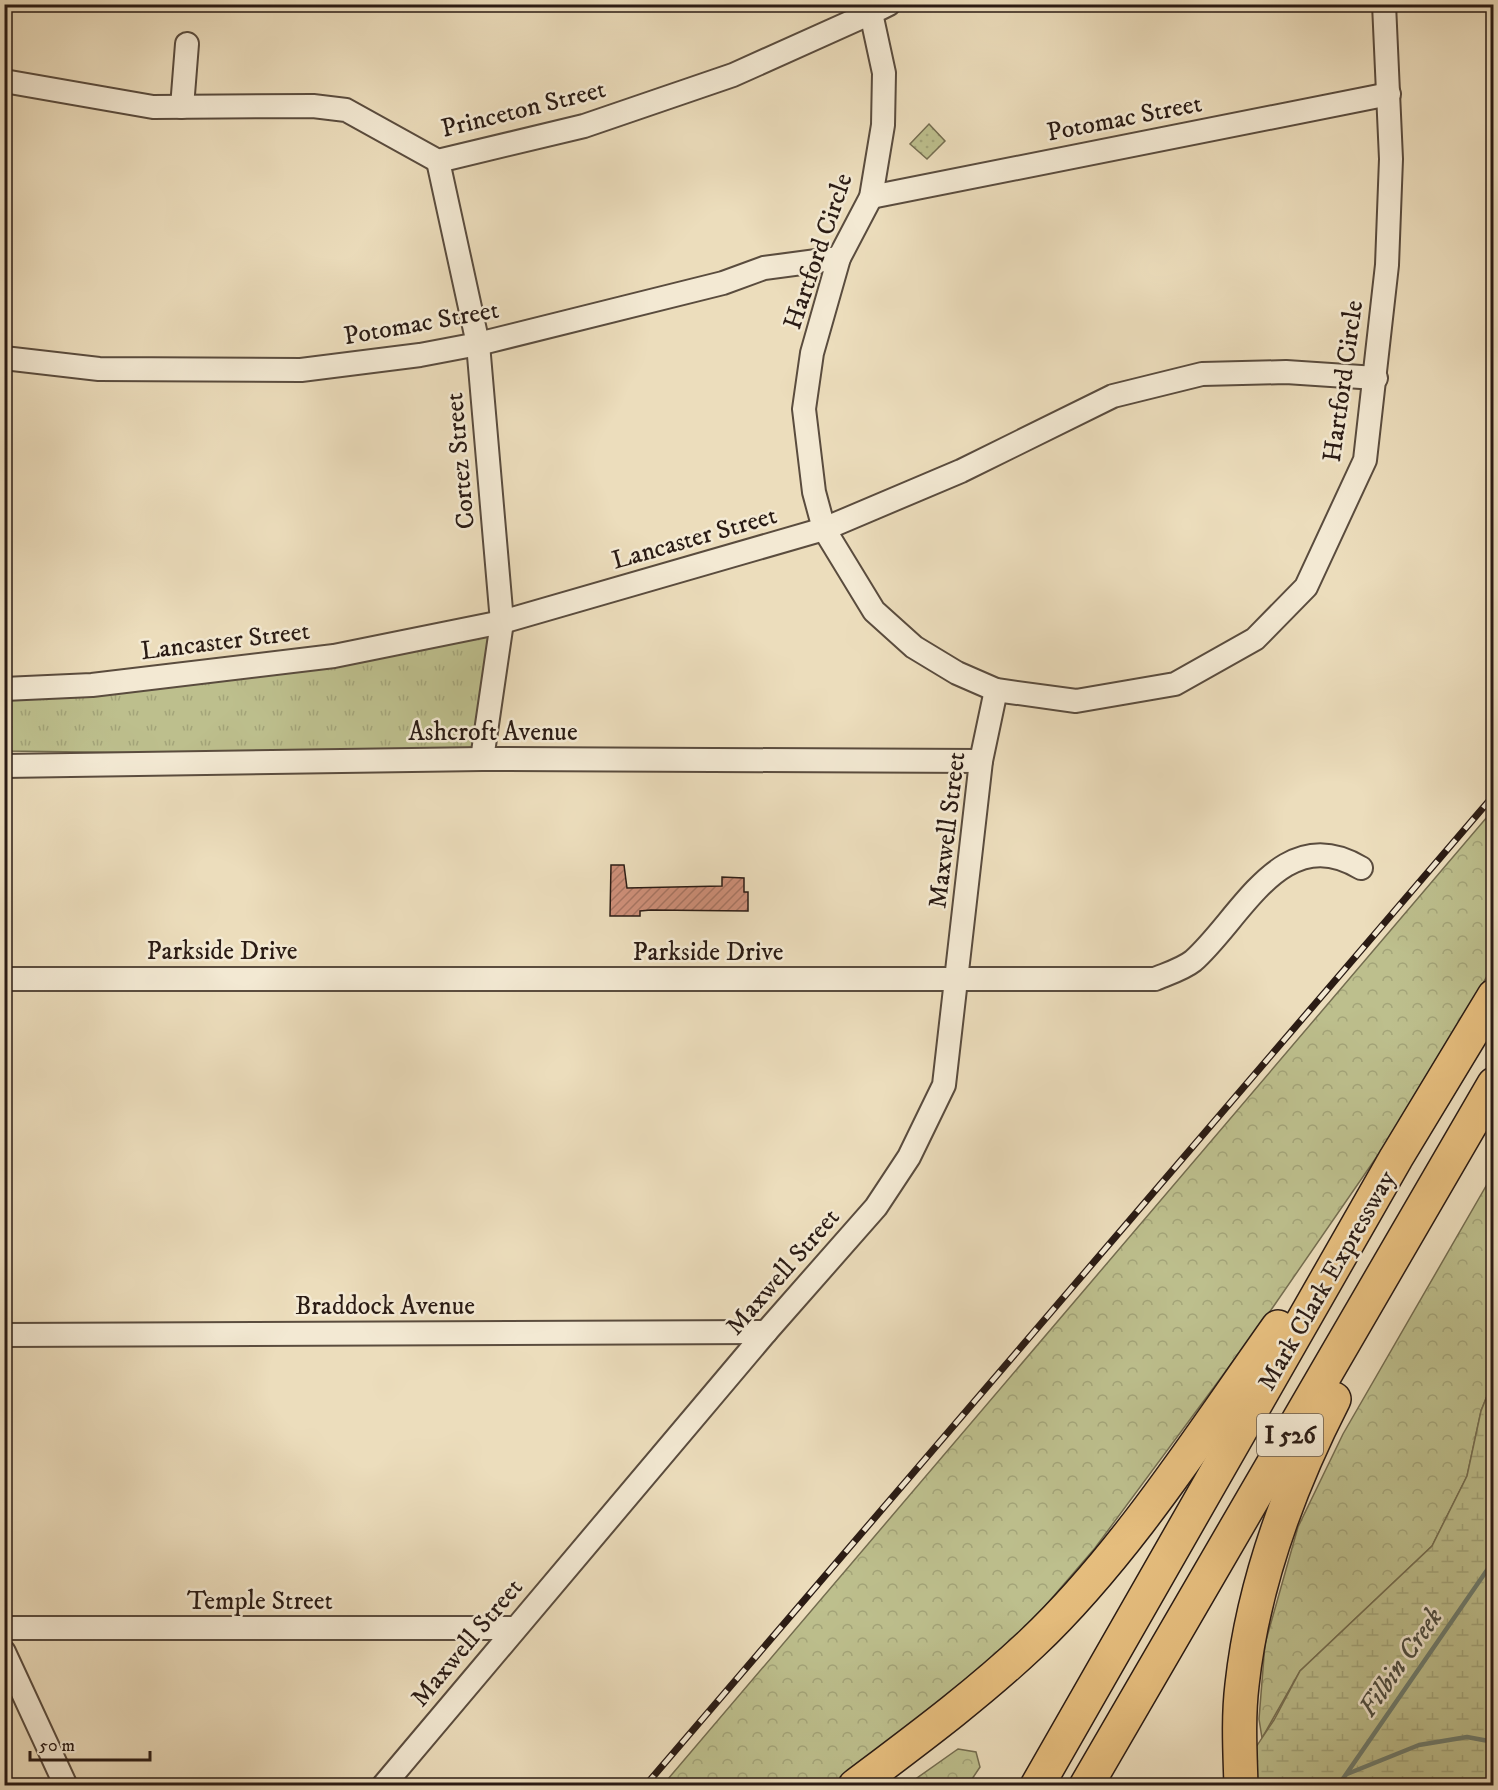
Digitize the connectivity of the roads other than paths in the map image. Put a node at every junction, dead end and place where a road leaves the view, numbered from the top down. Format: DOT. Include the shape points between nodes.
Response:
graph roads {
  1 [pos="1384,4"];
  2 [pos="875,7"];
  3 [pos="188,44"];
  4 [pos="4,81"];
  5 [pos="1389,94"];
  6 [pos="182,107"];
  7 [pos="438,161"];
  8 [pos="871,197"];
  9 [pos="839,258"];
  10 [pos="478,344"];
  11 [pos="4,358"];
  12 [pos="1376,378"];
  13 [pos="824,529"];
  14 [pos="502,622"];
  15 [pos="4,689"];
  16 [pos="996,690"];
  17 [pos="482,759"];
  18 [pos="981,761"];
  19 [pos="4,766"];
  20 [pos="1361,868"];
  21 [pos="4,979"];
  22 [pos="957,979"];
  23 [pos="1494,996"];
  24 [pos="1494,1084"];
  25 [pos="1466,1131"];
  26 [pos="1396,1158"];
  27 [pos="766,1332"];
  28 [pos="4,1335"];
  29 [pos="4,1628"];
  30 [pos="515,1628"];
  31 [pos="4,1652"];
  32 [pos="66,1785"];
  33 [pos="383,1785"];
  34 [pos="855,1785"];
  35 [pos="1037,1785"];
  36 [pos="1086,1785"];
  37 [pos="1240,1785"];
  1 -- 5 [label="street, Hartford Circle"];
  2 -- 7 [label="street, Princeton Street" via="733,75 595,123"];
  2 -- 8 [label="street, Hartford Circle" via="884,83 884,125"];
  3 -- 6 [label="street"];
  4 -- 6 [label="street, Princeton Street" via="153,107"];
  5 -- 8 [label="street, Potomac Street"];
  5 -- 12 [label="street, Hartford Circle" via="1387,265"];
  6 -- 7 [label="street, Princeton Street" via="313,106 346,110"];
  7 -- 10 [label="street, Cortez Street"];
  8 -- 9 [label="street, Hartford Circle"];
  9 -- 10 [label="street, Potomac Street" via="764,268 723,283"];
  9 -- 13 [label="street, Hartford Circle" via="812,353 804,409 814,492"];
  10 -- 11 [label="street, Potomac Street" via="301,370 99,369"];
  10 -- 14 [label="street, Cortez Street"];
  12 -- 13 [label="street, Lancaster Street" via="1286,372 1202,374 1113,396 961,471"];
  12 -- 16 [label="street, Hartford Circle" via="1365,460 1330,539 1306,587 1256,639 1175,684 1076,701"];
  13 -- 14 [label="street, Lancaster Street"];
  13 -- 16 [label="street, Hartford Circle" via="874,611 914,647 957,673"];
  14 -- 15 [label="street, Lancaster Street" via="334,656 92,685"];
  14 -- 17 [label="street, Cortez Street"];
  16 -- 18 [label="street, Maxwell Street"];
  17 -- 18 [label="street, Ashcroft Avenue"];
  17 -- 19 [label="street, Ashcroft Avenue"];
  18 -- 22 [label="street, Maxwell Street"];
  20 -- 22 [label="street, Parkside Drive" via="1346,859 1323,855 1292,862 1270,874 1192,962 1155,979"];
  21 -- 22 [label="street, Parkside Drive"];
  22 -- 27 [label="street, Maxwell Street" via="944,1085 909,1157 876,1207"];
  23 -- 26 [label="highway, Mark Clark Expressway / I 526"];
  24 -- 25 [label="highway, Mark Clark Expressway / I 526"];
  25 -- 36 [label="highway, Mark Clark Expressway / I 526"];
  25 -- 37 [label="highway" via="1317,1433 1282,1515 1260,1586 1247,1653 1240,1716"];
  26 -- 34 [label="highway" via="1173,1475 1092,1577 1033,1642"];
  26 -- 35 [label="highway, Mark Clark Expressway / I 526"];
  27 -- 28 [label="street, Braddock Avenue"];
  27 -- 30 [label="street, Maxwell Street"];
  29 -- 30 [label="street, Temple Street"];
  30 -- 33 [label="street, Maxwell Street"];
  31 -- 32 [label="street"];
}
